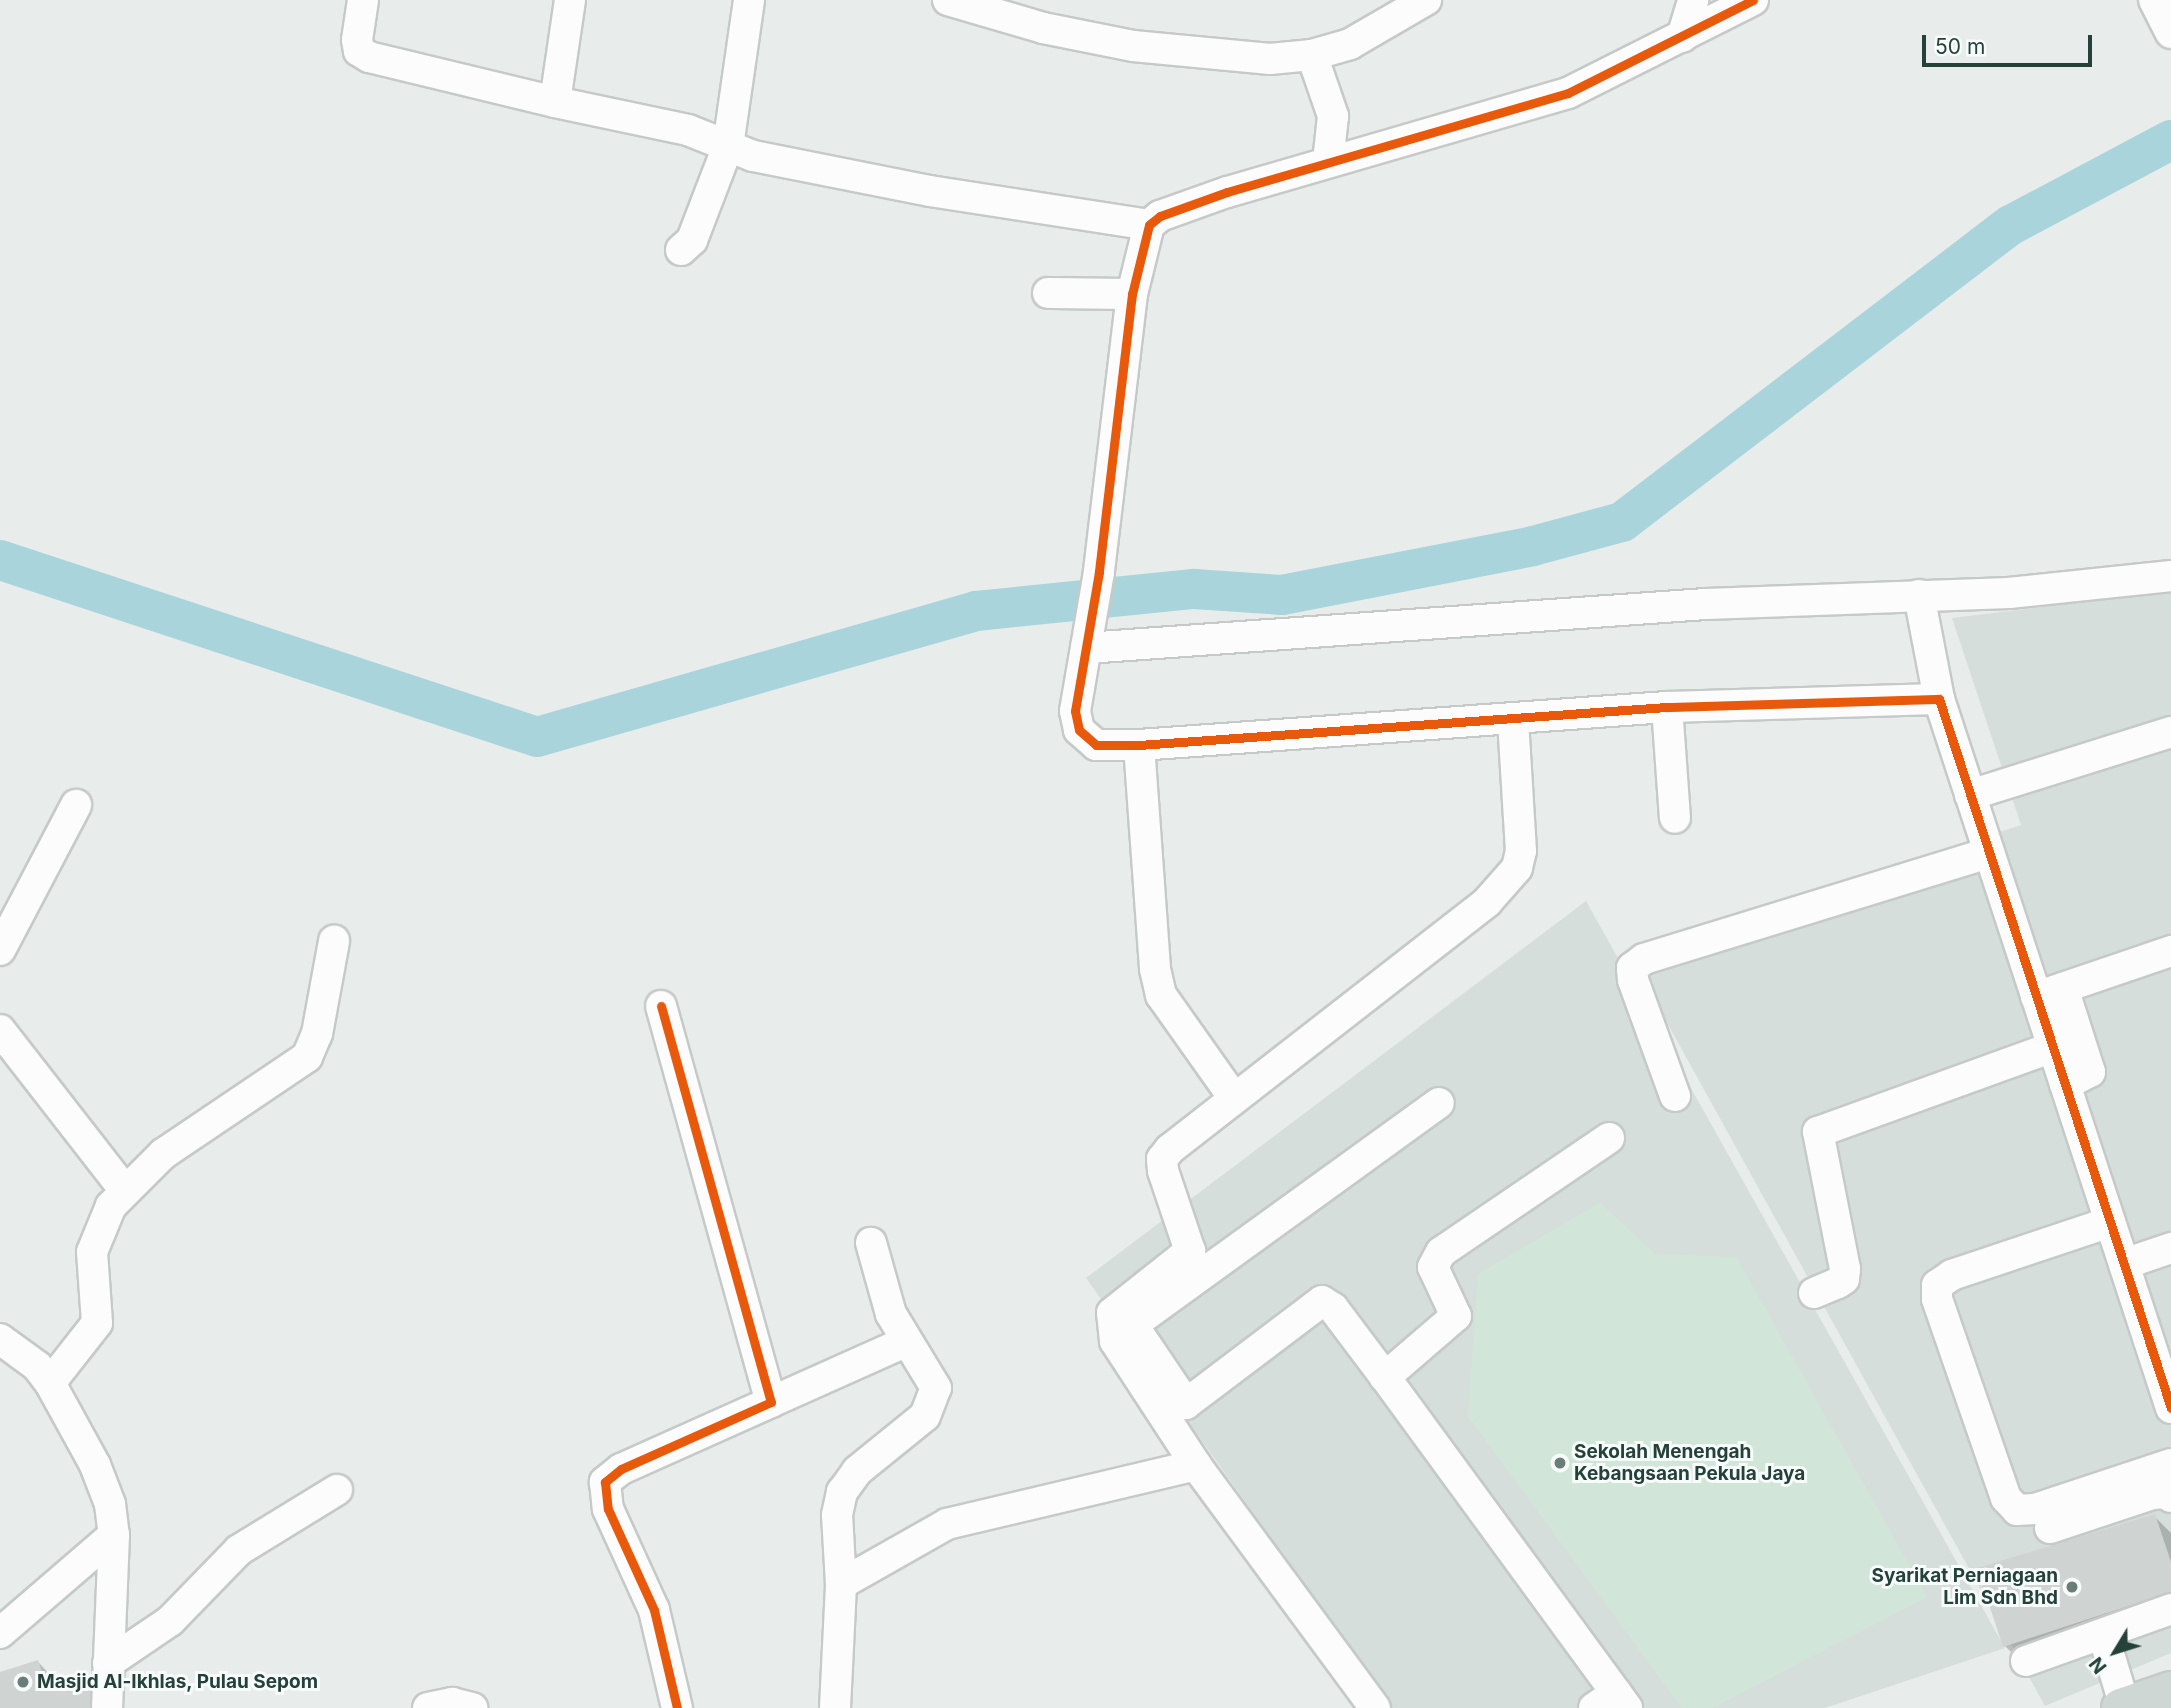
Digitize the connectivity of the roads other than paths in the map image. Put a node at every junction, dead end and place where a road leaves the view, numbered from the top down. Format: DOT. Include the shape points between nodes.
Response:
graph roads {
  1 [pos="363,0"];
  2 [pos="570,0"];
  3 [pos="749,0"];
  4 [pos="948,0"];
  5 [pos="1426,0"];
  6 [pos="1693,0"];
  7 [pos="1753,0"];
  8 [pos="2154,0"];
  9 [pos="2171,33"];
  10 [pos="1682,37"];
  11 [pos="1312,55"];
  12 [pos="555,103"];
  13 [pos="728,146"];
  14 [pos="1328,162"];
  15 [pos="1149,225"];
  16 [pos="681,250"];
  17 [pos="1048,293"];
  18 [pos="1132,294"];
  19 [pos="2171,576"];
  20 [pos="1919,595"];
  21 [pos="1086,648"];
  22 [pos="1939,699"];
  23 [pos="1667,707"];
  24 [pos="1513,719"];
  25 [pos="2171,732"];
  26 [pos="1139,745"];
  27 [pos="1970,795"];
  28 [pos="76,805"];
  29 [pos="1675,818"];
  30 [pos="1989,853"];
  31 [pos="334,941"];
  32 [pos="0,950"];
  33 [pos="2171,951"];
  34 [pos="2050,993"];
  35 [pos="661,1006"];
  36 [pos="0,1030"];
  37 [pos="2053,1047"];
  38 [pos="2065,1085"];
  39 [pos="1675,1096"];
  40 [pos="1234,1098"];
  41 [pos="1439,1103"];
  42 [pos="1609,1138"];
  43 [pos="124,1189"];
  44 [pos="2110,1222"];
  45 [pos="871,1242"];
  46 [pos="2171,1248"];
  47 [pos="2124,1264"];
  48 [pos="1814,1293"];
  49 [pos="0,1339"];
  50 [pos="905,1342"];
  51 [pos="1385,1377"];
  52 [pos="50,1382"];
  53 [pos="771,1402"];
  54 [pos="2171,1408"];
  55 [pos="2171,1464"];
  56 [pos="1196,1465"];
  57 [pos="337,1490"];
  58 [pos="2171,1497"];
  59 [pos="2050,1528"];
  60 [pos="114,1535"];
  61 [pos="841,1584"];
  62 [pos="2171,1609"];
  63 [pos="0,1633"];
  64 [pos="2103,1634"];
  65 [pos="2026,1661"];
  66 [pos="108,1663"];
  67 [pos="2171,1691"];
  68 [pos="1612,1703"];
  69 [pos="2123,1707"];
  70 [pos="107,1708"];
  71 [pos="428,1708"];
  72 [pos="472,1708"];
  73 [pos="677,1708"];
  74 [pos="835,1708"];
  75 [pos="1375,1708"];
  1 -- 12 [label="street" via="357,40 359,51 369,57"];
  2 -- 12 [label="street"];
  3 -- 13 [label="street"];
  4 -- 11 [label="street" via="1133,46 1270,59"];
  5 -- 11 [label="street" via="1350,44"];
  6 -- 10 [label="street"];
  7 -- 10 [label="street"];
  8 -- 9 [label="street"];
  10 -- 14 [label="street" via="1568,93"];
  11 -- 14 [label="street" via="1333,117"];
  12 -- 13 [label="street" via="688,131"];
  13 -- 15 [label="street" via="752,156 930,191"];
  13 -- 16 [label="street" via="692,240"];
  14 -- 15 [label="street" via="1186,206"];
  15 -- 18 [label="street"];
  17 -- 18 [label="street"];
  18 -- 21 [label="street"];
  19 -- 20 [label="street" via="2009,593"];
  20 -- 21 [label="street" via="1706,604"];
  20 -- 22 [label="street"];
  21 -- 26 [label="street" via="1075,711 1083,737 1096,746"];
  22 -- 23 [label="street"];
  22 -- 27 [label="street"];
  23 -- 24 [label="street"];
  23 -- 29 [label="street"];
  24 -- 26 [label="street"];
  24 -- 40 [label="street" via="1521,851 1517,868 1487,902"];
  25 -- 27 [label="street"];
  26 -- 40 [label="street" via="1155,969 1161,995"];
  27 -- 30 [label="street"];
  28 -- 32 [label="street"];
  30 -- 34 [label="street"];
  30 -- 39 [label="street" via="1632,968"];
  31 -- 43 [label="street" via="317,1034 307,1058 163,1154"];
  33 -- 34 [label="street"];
  34 -- 37 [label="street"];
  34 -- 38 [label="street" via="2090,1072"];
  35 -- 53 [label="street"];
  36 -- 43 [label="street"];
  37 -- 38 [label="street"];
  37 -- 48 [label="street" via="1818,1132 1845,1269 1844,1279"];
  38 -- 44 [label="street"];
  40 -- 56 [label="street" via="1162,1159 1190,1251 1112,1313 1111,1329"];
  41 -- 51 [label="street" via="1139,1320 1136,1330 1139,1341 1186,1404 1322,1301 1333,1308"];
  42 -- 51 [label="street" via="1441,1252 1433,1267 1457,1315"];
  43 -- 52 [label="street" via="99,1229 92,1252 97,1323"];
  44 -- 47 [label="street"];
  44 -- 55 [label="street" via="1952,1275 1937,1284 1937,1299 2006,1497 2017,1510 2035,1509"];
  45 -- 50 [label="street" via="891,1314"];
  46 -- 47 [label="street"];
  47 -- 54 [label="street"];
  49 -- 52 [label="street" via="37,1366"];
  50 -- 53 [label="street"];
  50 -- 61 [label="street" via="936,1388 934,1403 881,1455 857,1471 842,1492 837,1515"];
  51 -- 68 [label="street"];
  52 -- 60 [label="street" via="106,1487"];
  53 -- 73 [label="street" via="621,1469 606,1482 608,1508 654,1610"];
  56 -- 61 [label="street" via="947,1524"];
  56 -- 75 [label="street"];
  57 -- 66 [label="street" via="239,1550 162,1627"];
  58 -- 59 [label="street" via="2153,1494"];
  60 -- 63 [label="street"];
  60 -- 66 [label="street"];
  61 -- 74 [label="street"];
  62 -- 64 [label="street"];
  64 -- 65 [label="street"];
  64 -- 69 [label="street"];
  66 -- 70 [label="street"];
  67 -- 69 [label="main road"];
  71 -- 72 [label="street" via="452,1703"];
}
